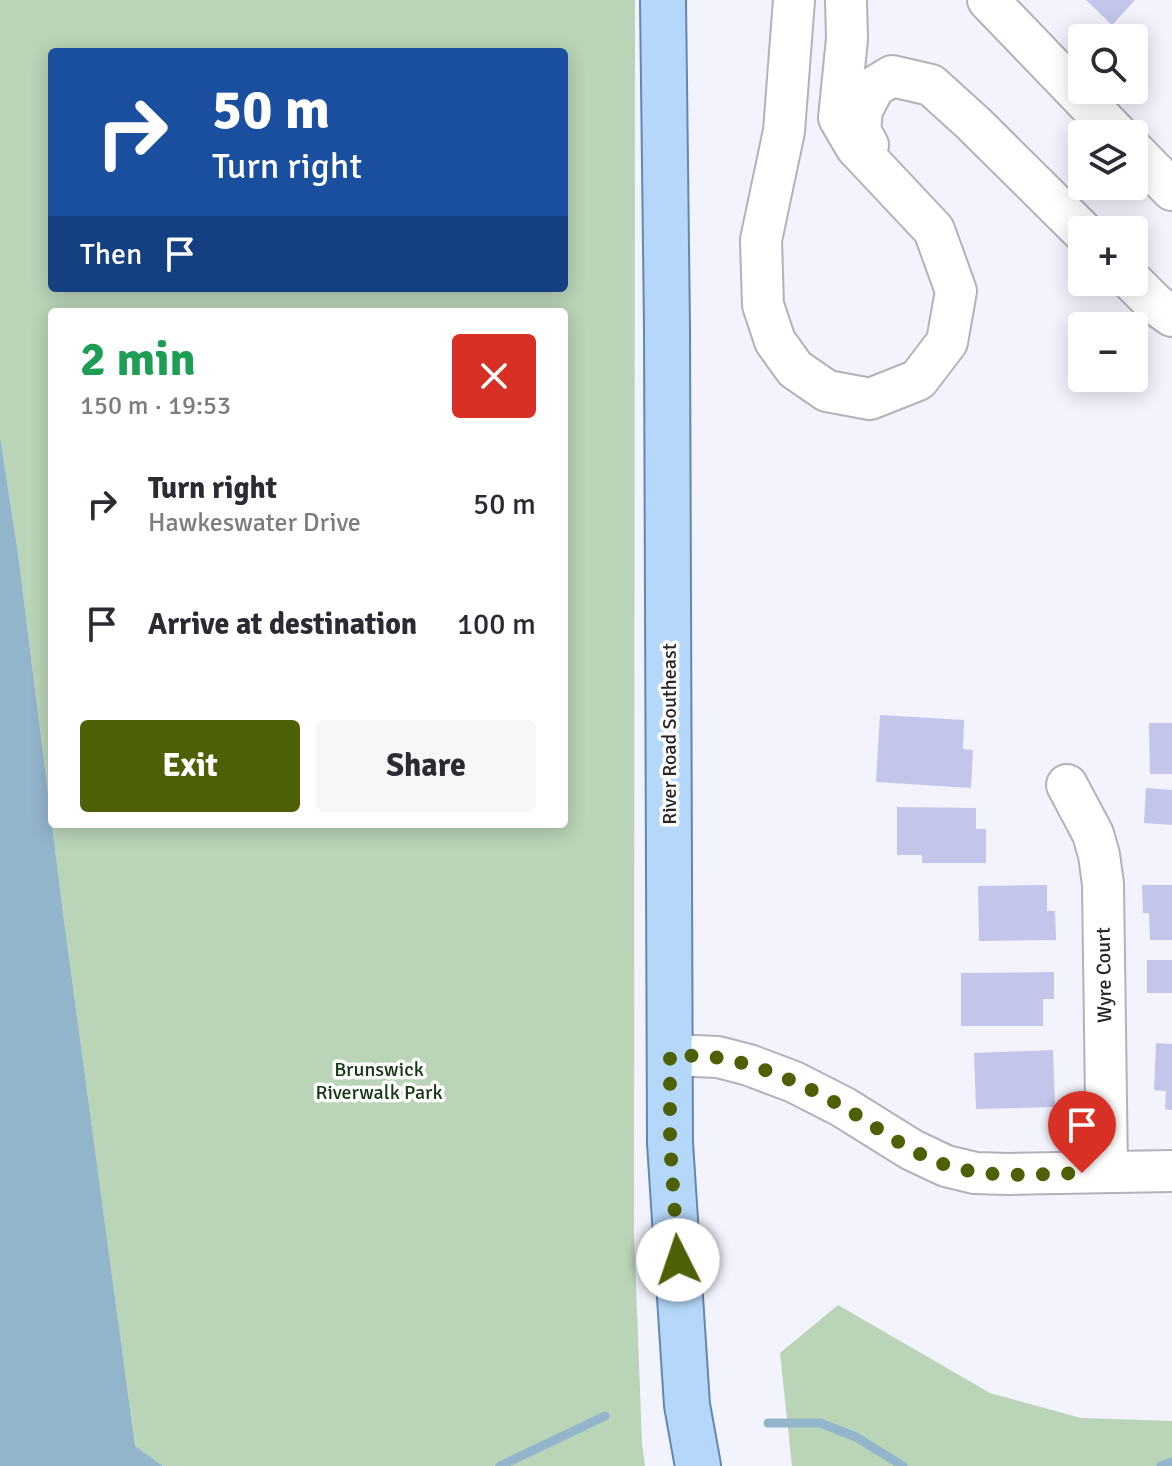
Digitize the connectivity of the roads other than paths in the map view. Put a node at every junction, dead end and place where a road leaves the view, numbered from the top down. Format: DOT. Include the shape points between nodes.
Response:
graph roads {
  1 [pos="663,0"];
  2 [pos="794,0"];
  3 [pos="846,0"];
  4 [pos="988,0"];
  5 [pos="1104,120"];
  6 [pos="1148,165"];
  7 [pos="1172,190"];
  8 [pos="1068,217"];
  9 [pos="934,230"];
  10 [pos="1147,296"];
  11 [pos="1172,316"];
  12 [pos="1067,785"];
  13 [pos="670,1055"];
  14 [pos="1172,1171"];
  15 [pos="1107,1172"];
  16 [pos="698,1466"];
  1 -- 13 [label="main road, River Road Southeast"];
  2 -- 9 [label="street" via="784,131 761,240 763,305 775,341 795,369 827,391 870,399 918,380 947,342 956,291"];
  3 -- 9 [label="street" via="839,118 856,147"];
  4 -- 5 [label="street"];
  6 -- 7 [label="street"];
  8 -- 9 [label="street" via="931,85 892,76 874,87 862,110 860,131 905,184"];
  10 -- 11 [label="street"];
  12 -- 15 [label="street, Wyre Court" via="1093,834 1103,884"];
  13 -- 15 [label="street" via="718,1057 794,1082 946,1166 975,1173"];
  13 -- 16 [label="main road, River Road Southeast" via="670,1143 687,1405"];
  14 -- 15 [label="street"];
}
